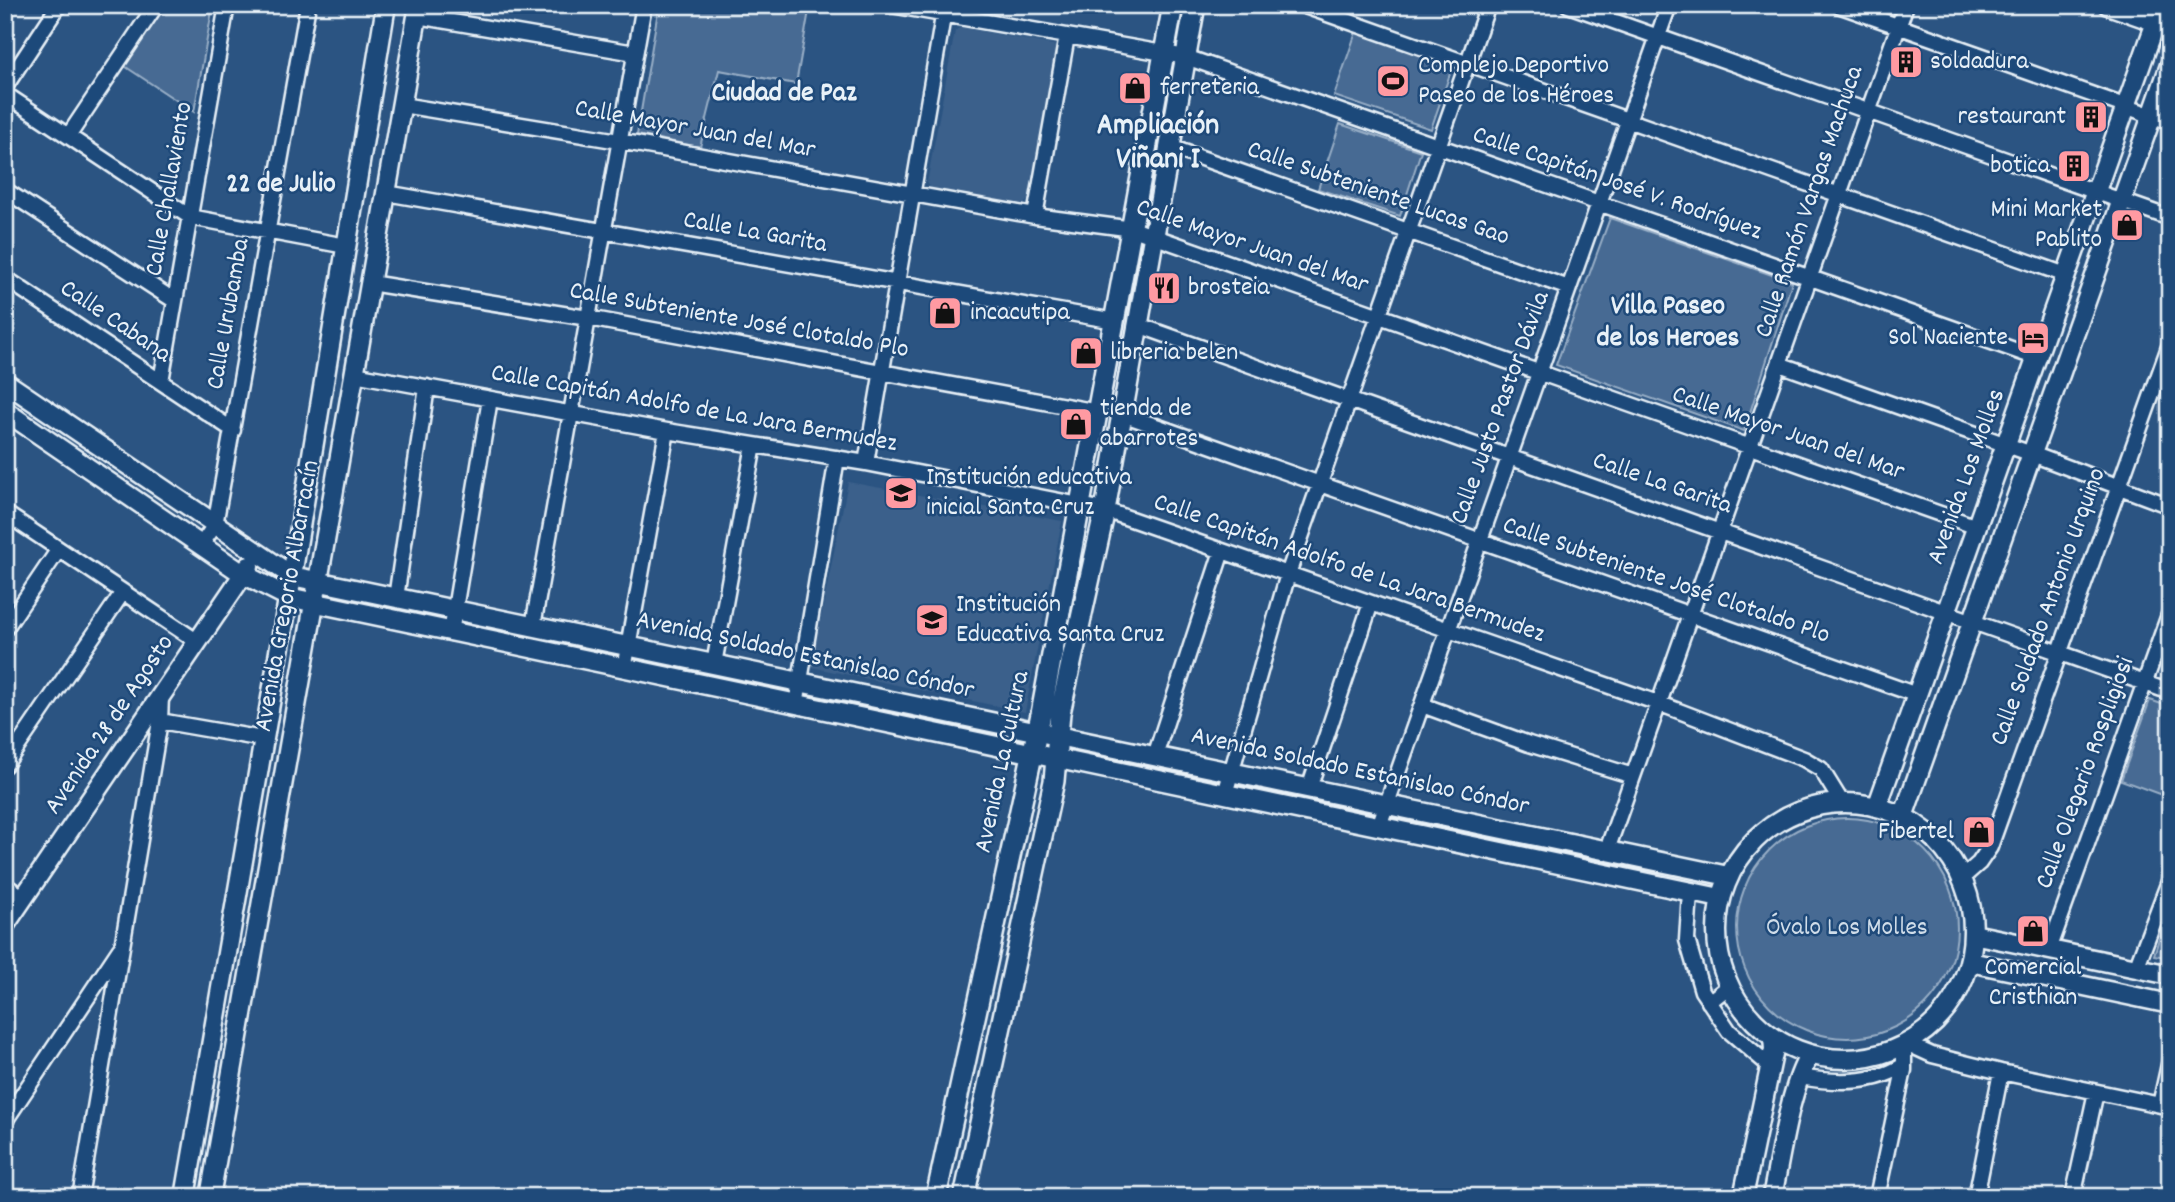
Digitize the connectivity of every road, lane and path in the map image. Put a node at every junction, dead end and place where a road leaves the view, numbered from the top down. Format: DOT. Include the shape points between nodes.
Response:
graph roads {
  1 [pos="59,5"];
  2 [pos="156,5"];
  3 [pos="228,5"];
  4 [pos="308,5"];
  5 [pos="386,5"];
  6 [pos="644,5"];
  7 [pos="891,5"];
  8 [pos="1173,5"];
  9 [pos="1195,5"];
  10 [pos="1303,5"];
  11 [pos="1488,5"];
  12 [pos="1568,5"];
  13 [pos="1669,5"];
  14 [pos="1838,5"];
  15 [pos="1906,5"];
  16 [pos="2108,5"];
  17 [pos="944,10"];
  18 [pos="418,11"];
  19 [pos="2163,18"];
  20 [pos="1898,27"];
  21 [pos="1067,36"];
  22 [pos="1658,37"];
  23 [pos="635,53"];
  24 [pos="1165,53"];
  25 [pos="1186,57"];
  26 [pos="1468,64"];
  27 [pos="2170,65"];
  28 [pos="5,86"];
  29 [pos="5,94"];
  30 [pos="402,105"];
  31 [pos="2126,107"];
  32 [pos="1868,111"];
  33 [pos="2152,116"];
  34 [pos="1629,121"];
  35 [pos="2170,122"];
  36 [pos="69,135"];
  37 [pos="620,141"];
  38 [pos="1170,147"];
  39 [pos="1440,147"];
  40 [pos="5,190"];
  41 [pos="2096,192"];
  42 [pos="386,193"];
  43 [pos="913,194"];
  44 [pos="1839,195"];
  45 [pos="2122,201"];
  46 [pos="1599,203"];
  47 [pos="1035,216"];
  48 [pos="190,217"];
  49 [pos="2170,218"];
  50 [pos="1133,229"];
  51 [pos="1410,231"];
  52 [pos="269,232"];
  53 [pos="603,232"];
  54 [pos="1154,236"];
  55 [pos="345,246"];
  56 [pos="2066,275"];
  57 [pos="5,278"];
  58 [pos="1809,278"];
  59 [pos="370,283"];
  60 [pos="897,283"];
  61 [pos="1569,288"];
  62 [pos="175,302"];
  63 [pos="1380,316"];
  64 [pos="588,318"];
  65 [pos="1115,321"];
  66 [pos="1138,325"];
  67 [pos="2170,344"];
  68 [pos="2037,358"];
  69 [pos="1779,364"];
  70 [pos="881,372"];
  71 [pos="1539,372"];
  72 [pos="354,374"];
  73 [pos="161,381"];
  74 [pos="5,382"];
  75 [pos="427,387"];
  76 [pos="23,394"];
  77 [pos="490,399"];
  78 [pos="1350,400"];
  79 [pos="1098,412"];
  80 [pos="571,414"];
  81 [pos="1122,414"];
  82 [pos="7,415"];
  83 [pos="233,430"];
  84 [pos="667,431"];
  85 [pos="754,445"];
  86 [pos="2006,445"];
  87 [pos="1749,447"];
  88 [pos="2032,454"];
  89 [pos="1510,457"];
  90 [pos="837,458"];
  91 [pos="866,463"];
  92 [pos="1320,484"];
  93 [pos="2119,487"];
  94 [pos="1080,505"];
  95 [pos="2170,506"];
  96 [pos="1105,510"];
  97 [pos="5,513"];
  98 [pos="215,525"];
  99 [pos="1977,527"];
  100 [pos="1720,531"];
  101 [pos="1480,541"];
  102 [pos="201,545"];
  103 [pos="59,549"];
  104 [pos="1222,551"];
  105 [pos="257,554"];
  106 [pos="243,574"];
  107 [pos="1288,574"];
  108 [pos="292,576"];
  109 [pos="317,581"];
  110 [pos="123,592"];
  111 [pos="288,597"];
  112 [pos="396,597"];
  113 [pos="1371,603"];
  114 [pos="313,604"];
  115 [pos="456,610"];
  116 [pos="1947,611"];
  117 [pos="2170,612"];
  118 [pos="1690,615"];
  119 [pos="1973,620"];
  120 [pos="533,626"];
  121 [pos="5,629"];
  122 [pos="1448,630"];
  123 [pos="451,633"];
  124 [pos="198,642"];
  125 [pos="629,646"];
  126 [pos="2059,652"];
  127 [pos="714,664"];
  128 [pos="624,669"];
  129 [pos="800,682"];
  130 [pos="2145,683"];
  131 [pos="2170,692"];
  132 [pos="1917,695"];
  133 [pos="161,696"];
  134 [pos="1658,704"];
  135 [pos="796,705"];
  136 [pos="1422,705"];
  137 [pos="160,721"];
  138 [pos="1037,732"];
  139 [pos="1058,736"];
  140 [pos="263,739"];
  141 [pos="1032,754"];
  142 [pos="1155,756"];
  143 [pos="1056,759"];
  144 [pos="5,765"];
  145 [pos="1230,772"];
  146 [pos="1633,776"];
  147 [pos="1309,788"];
  148 [pos="1225,794"];
  149 [pos="1842,803"];
  150 [pos="1387,804"];
  151 [pos="1877,807"];
  152 [pos="1903,817"];
  153 [pos="1379,826"];
  154 [pos="1606,850"];
  155 [pos="1728,876"];
  156 [pos="1962,878"];
  157 [pos="2170,879"];
  158 [pos="5,885"];
  159 [pos="1690,891"];
  160 [pos="24,898"];
  161 [pos="1720,898"];
  162 [pos="5,925"];
  163 [pos="1973,934"];
  164 [pos="123,945"];
  165 [pos="2049,950"];
  166 [pos="1970,962"];
  167 [pos="2136,968"];
  168 [pos="2170,975"];
  169 [pos="1728,987"];
  170 [pos="1709,1002"];
  171 [pos="2170,1004"];
  172 [pos="1773,1038"];
  173 [pos="1906,1045"];
  174 [pos="1810,1055"];
  175 [pos="2170,1060"];
  176 [pos="1904,1065"];
  177 [pos="1770,1066"];
  178 [pos="2001,1072"];
  179 [pos="1800,1077"];
  180 [pos="2096,1092"];
  181 [pos="2165,1106"];
  182 [pos="5,1121"];
  183 [pos="938,1190"];
  184 [pos="965,1193"];
  185 [pos="80,1197"];
  186 [pos="184,1197"];
  187 [pos="210,1197"];
  188 [pos="1743,1197"];
  189 [pos="1772,1197"];
  190 [pos="1877,1197"];
  191 [pos="1976,1197"];
  192 [pos="2073,1197"];
  1 -- 28 [label="street"];
  2 -- 36 [label="street"];
  3 -- 48 [label="street, Calle Challaviento"];
  4 -- 52 [label="street, Calle Urubamba"];
  5 -- 55 [label="street, Avenida Gregorio Albarracín"];
  6 -- 23 [label="street"];
  7 -- 17 [label="street, Calle Capitán José V. Rodríguez"];
  8 -- 24 [label="main road, Avenida La Cultura"];
  9 -- 25 [label="main road, Avenida La Cultura"];
  10 -- 26 [label="street"];
  11 -- 26 [label="street"];
  12 -- 22 [label="street"];
  13 -- 22 [label="street, Calle Justo Pastor Dávila"];
  14 -- 20 [label="street"];
  15 -- 20 [label="street, Calle Ramón Vargas Machuca"];
  16 -- 19 [label="street"];
  17 -- 21 [label="street, Calle Capitán José V. Rodríguez"];
  17 -- 43 [label="street"];
  18 -- 23 [label="street"];
  18 -- 30 [label="street, Avenida Gregorio Albarracín"];
  19 -- 31 [label="street, Avenida Los Molles"];
  20 -- 31 [label="street"];
  20 -- 32 [label="street, Calle Ramón Vargas Machuca"];
  21 -- 24 [label="street, Calle Capitán José V. Rodríguez"];
  21 -- 47 [label="street"];
  22 -- 32 [label="street"];
  22 -- 34 [label="street, Calle Justo Pastor Dávila"];
  23 -- 37 [label="street"];
  24 -- 25 [label="street, Calle Capitán José V. Rodríguez"];
  24 -- 50 [label="main road, Avenida La Cultura"];
  25 -- 38 [label="main road, Avenida La Cultura"];
  25 -- 39 [label="street, Calle Capitán José V. Rodríguez"];
  26 -- 34 [label="street"];
  26 -- 39 [label="street"];
  27 -- 33 [label="street, Avenida Los Molles"];
  29 -- 36 [label="street"];
  30 -- 37 [label="street, Calle Mayor Juan del Mar"];
  30 -- 42 [label="street, Avenida Gregorio Albarracín"];
  31 -- 33 [label="street"];
  31 -- 41 [label="street, Avenida Los Molles"];
  32 -- 41 [label="street"];
  32 -- 44 [label="street, Calle Ramón Vargas Machuca"];
  33 -- 35 [label="street"];
  33 -- 45 [label="street, Avenida Los Molles"];
  34 -- 44 [label="street"];
  34 -- 46 [label="street, Calle Justo Pastor Dávila"];
  36 -- 48 [label="street"];
  37 -- 43 [label="street, Calle Mayor Juan del Mar"];
  37 -- 53 [label="street"];
  38 -- 51 [label="street, Calle Subteniente Lucas Gao"];
  38 -- 54 [label="main road, Avenida La Cultura"];
  39 -- 46 [label="street, Calle Capitán José V. Rodríguez"];
  39 -- 51 [label="street"];
  40 -- 62 [label="street"];
  41 -- 45 [label="street"];
  41 -- 56 [label="street, Avenida Los Molles"];
  42 -- 53 [label="street, Calle La Garita"];
  42 -- 59 [label="street, Avenida Gregorio Albarracín"];
  43 -- 47 [label="street, Calle Mayor Juan del Mar"];
  43 -- 60 [label="street"];
  44 -- 56 [label="street"];
  44 -- 58 [label="street, Calle Ramón Vargas Machuca"];
  45 -- 49 [label="street"];
  45 -- 88 [label="street, Avenida Los Molles"];
  46 -- 58 [label="street, Calle Capitán José V. Rodríguez"];
  46 -- 61 [label="street, Calle Justo Pastor Dávila"];
  47 -- 50 [label="street, Calle Mayor Juan del Mar"];
  48 -- 52 [label="street"];
  48 -- 62 [label="street, Calle Challaviento"];
  50 -- 54 [label="street, Calle Mayor Juan del Mar"];
  50 -- 65 [label="main road, Avenida La Cultura"];
  51 -- 61 [label="street, Calle Subteniente Lucas Gao"];
  51 -- 63 [label="street"];
  52 -- 55 [label="street"];
  52 -- 83 [label="street, Calle Urubamba"];
  53 -- 60 [label="street, Calle La Garita"];
  53 -- 64 [label="street"];
  54 -- 63 [label="street, Calle Mayor Juan del Mar"];
  54 -- 66 [label="main road, Avenida La Cultura"];
  55 -- 108 [label="street, Avenida Gregorio Albarracín"];
  56 -- 68 [label="street, Avenida Los Molles"];
  57 -- 73 [label="street, Calle Cabana"];
  58 -- 68 [label="street, Calle Capitán José V. Rodríguez"];
  58 -- 69 [label="street, Calle Ramón Vargas Machuca"];
  59 -- 64 [label="street, Calle Subteniente José Clotaldo Plo"];
  59 -- 72 [label="street, Avenida Gregorio Albarracín"];
  60 -- 65 [label="street, Calle La Garita"];
  60 -- 70 [label="street"];
  61 -- 71 [label="street, Calle Justo Pastor Dávila"];
  62 -- 73 [label="street, Calle Challaviento"];
  63 -- 71 [label="street, Calle Mayor Juan del Mar"];
  63 -- 78 [label="street"];
  64 -- 70 [label="street, Calle Subteniente José Clotaldo Plo"];
  64 -- 80 [label="street"];
  65 -- 79 [label="main road, Avenida La Cultura"];
  66 -- 78 [label="street, Calle La Garita"];
  66 -- 81 [label="main road, Avenida La Cultura"];
  67 -- 93 [label="street, Calle Soldado Antonio Urquino"];
  68 -- 86 [label="street, Avenida Los Molles"];
  69 -- 86 [label="street"];
  69 -- 87 [label="street, Calle Ramón Vargas Machuca"];
  70 -- 79 [label="street, Calle Subteniente José Clotaldo Plo"];
  70 -- 91 [label="street"];
  71 -- 87 [label="street, Calle Mayor Juan del Mar"];
  71 -- 89 [label="street, Calle Justo Pastor Dávila"];
  72 -- 75 [label="street, Calle Capitán Adolfo de La Jara Bermudez"];
  72 -- 109 [label="street, Avenida Gregorio Albarracín"];
  73 -- 83 [label="street, Calle Cabana"];
  74 -- 76 [label="street, Avenida Soldado Estanislao Cóndor"];
  75 -- 77 [label="street, Calle Capitán Adolfo de La Jara Bermudez"];
  75 -- 112 [label="street"];
  76 -- 82 [label="street"];
  76 -- 98 [label="street, Avenida Soldado Estanislao Cóndor"];
  77 -- 80 [label="street, Calle Capitán Adolfo de La Jara Bermudez"];
  77 -- 115 [label="street"];
  78 -- 89 [label="street, Calle La Garita"];
  78 -- 92 [label="street"];
  79 -- 94 [label="main road, Avenida La Cultura"];
  80 -- 84 [label="street, Calle Capitán Adolfo de La Jara Bermudez"];
  80 -- 120 [label="street"];
  81 -- 92 [label="street, Calle Subteniente José Clotaldo Plo"];
  81 -- 96 [label="main road, Avenida La Cultura"];
  82 -- 102 [label="street, Avenida Soldado Estanislao Cóndor"];
  83 -- 98 [label="street, Calle Urubamba"];
  84 -- 85 [label="street, Calle Capitán Adolfo de La Jara Bermudez"];
  84 -- 125 [label="street"];
  85 -- 90 [label="street, Calle Capitán Adolfo de La Jara Bermudez"];
  85 -- 127 [label="street"];
  86 -- 88 [label="street"];
  86 -- 99 [label="street, Avenida Los Molles"];
  87 -- 99 [label="street, Calle Mayor Juan del Mar"];
  87 -- 100 [label="street, Calle Ramón Vargas Machuca"];
  88 -- 93 [label="street"];
  88 -- 119 [label="street, Avenida Los Molles"];
  89 -- 100 [label="street, Calle La Garita"];
  89 -- 101 [label="street, Calle Justo Pastor Dávila"];
  90 -- 91 [label="street, Calle Capitán Adolfo de La Jara Bermudez"];
  90 -- 129 [label="street"];
  91 -- 94 [label="street, Calle Capitán Adolfo de La Jara Bermudez"];
  92 -- 101 [label="street, Calle Subteniente José Clotaldo Plo"];
  92 -- 107 [label="street"];
  93 -- 95 [label="street"];
  93 -- 126 [label="street, Calle Soldado Antonio Urquino"];
  94 -- 96 [label="street, Calle Capitán Adolfo de La Jara Bermudez"];
  94 -- 138 [label="main road, Avenida La Cultura"];
  96 -- 104 [label="street, Calle Capitán Adolfo de La Jara Bermudez"];
  96 -- 139 [label="main road, Avenida La Cultura"];
  97 -- 103 [label="street"];
  98 -- 102 [label="street, Calle Urubamba"];
  98 -- 105 [label="street, Avenida Soldado Estanislao Cóndor"];
  99 -- 116 [label="street, Avenida Los Molles"];
  100 -- 116 [label="street, Calle La Garita"];
  100 -- 118 [label="street, Calle Ramón Vargas Machuca"];
  101 -- 118 [label="street, Calle Subteniente José Clotaldo Plo"];
  101 -- 122 [label="street, Calle Justo Pastor Dávila"];
  102 -- 106 [label="street, Avenida Soldado Estanislao Cóndor"];
  103 -- 110 [label="street"];
  103 -- 121 [label="street"];
  104 -- 107 [label="street, Calle Capitán Adolfo de La Jara Bermudez"];
  104 -- 142 [label="street"];
  105 -- 106 [label="street, Avenida 28 de Agosto"];
  105 -- 108 [label="street, Avenida Soldado Estanislao Cóndor"];
  106 -- 111 [label="street, Avenida Soldado Estanislao Cóndor"];
  106 -- 124 [label="street, Avenida 28 de Agosto"];
  107 -- 113 [label="street, Calle Capitán Adolfo de La Jara Bermudez"];
  107 -- 145 [label="street"];
  108 -- 109 [label="street, Avenida Soldado Estanislao Cóndor"];
  108 -- 111 [label="street, Avenida Gregorio Albarracín"];
  109 -- 112 [label="street, Avenida Soldado Estanislao Cóndor"];
  109 -- 114 [label="street, Avenida Gregorio Albarracín"];
  110 -- 124 [label="street"];
  110 -- 144 [label="street"];
  111 -- 114 [label="street, Avenida Soldado Estanislao Cóndor"];
  111 -- 140 [label="street, Avenida Gregorio Albarracín"];
  112 -- 115 [label="street, Avenida Soldado Estanislao Cóndor"];
  113 -- 122 [label="street, Calle Capitán Adolfo de La Jara Bermudez"];
  113 -- 147 [label="street"];
  114 -- 123 [label="street, Avenida Soldado Estanislao Cóndor"];
  114 -- 187 [label="street, Avenida Gregorio Albarracín"];
  115 -- 120 [label="street, Avenida Soldado Estanislao Cóndor"];
  115 -- 123 [label="street"];
  116 -- 119 [label="street, Calle La Garita"];
  116 -- 132 [label="street, Avenida Los Molles"];
  117 -- 130 [label="street, Calle Olegario Rospligiosi"];
  118 -- 132 [label="street, Calle Subteniente José Clotaldo Plo"];
  118 -- 134 [label="street, Calle Ramón Vargas Machuca"];
  119 -- 126 [label="street, Calle La Garita"];
  119 -- 152 [label="street, Avenida Los Molles"];
  120 -- 125 [label="street, Avenida Soldado Estanislao Cóndor"];
  122 -- 134 [label="street, Calle Capitán Adolfo de La Jara Bermudez"];
  122 -- 136 [label="street, Calle Justo Pastor Dávila"];
  123 -- 128 [label="street, Avenida Soldado Estanislao Cóndor"];
  124 -- 133 [label="street, Avenida 28 de Agosto"];
  125 -- 127 [label="street, Avenida Soldado Estanislao Cóndor"];
  125 -- 128 [label="street"];
  126 -- 130 [label="street, Calle La Garita"];
  126 -- 156 [label="street, Calle Soldado Antonio Urquino" via="1990,847"];
  127 -- 129 [label="street, Avenida Soldado Estanislao Cóndor"];
  128 -- 135 [label="street, Avenida Soldado Estanislao Cóndor"];
  129 -- 135 [label="street"];
  129 -- 138 [label="street, Avenida Soldado Estanislao Cóndor"];
  130 -- 131 [label="street, Calle La Garita"];
  130 -- 165 [label="street, Calle Olegario Rospligiosi"];
  132 -- 151 [label="street, Avenida Los Molles"];
  133 -- 137 [label="street"];
  133 -- 160 [label="street, Avenida 28 de Agosto"];
  134 -- 146 [label="street, Calle Ramón Vargas Machuca"];
  134 -- 149 [label="street, Calle Capitán Adolfo de La Jara Bermudez" via="1804,759 1821,769"];
  135 -- 141 [label="street, Avenida Soldado Estanislao Cóndor"];
  136 -- 146 [label="street"];
  136 -- 150 [label="street, Calle Justo Pastor Dávila"];
  137 -- 140 [label="street"];
  137 -- 164 [label="street"];
  138 -- 139 [label="street, Avenida Soldado Estanislao Cóndor"];
  138 -- 141 [label="main road, Avenida La Cultura"];
  139 -- 142 [label="street, Avenida Soldado Estanislao Cóndor"];
  139 -- 143 [label="main road, Avenida La Cultura"];
  140 -- 186 [label="street, Avenida Gregorio Albarracín"];
  141 -- 143 [label="street, Avenida Soldado Estanislao Cóndor"];
  141 -- 183 [label="main road, Avenida La Cultura"];
  142 -- 145 [label="street, Avenida Soldado Estanislao Cóndor"];
  143 -- 148 [label="street, Avenida Soldado Estanislao Cóndor"];
  143 -- 184 [label="main road, Avenida La Cultura"];
  145 -- 147 [label="street, Avenida Soldado Estanislao Cóndor"];
  145 -- 148 [label="street"];
  146 -- 154 [label="street, Calle Ramón Vargas Machuca"];
  147 -- 150 [label="street, Avenida Soldado Estanislao Cóndor"];
  148 -- 153 [label="street, Avenida Soldado Estanislao Cóndor"];
  149 -- 151 [label="street"];
  149 -- 155 [label="street" via="1807,808 1774,823 1747,846"];
  150 -- 153 [label="street, Calle Justo Pastor Dávila"];
  150 -- 154 [label="street, Avenida Soldado Estanislao Cóndor"];
  151 -- 152 [label="street"];
  152 -- 156 [label="street" via="1934,839"];
  153 -- 159 [label="street, Avenida Soldado Estanislao Cóndor"];
  154 -- 155 [label="street, Avenida Soldado Estanislao Cóndor"];
  155 -- 161 [label="street"];
  156 -- 163 [label="street"];
  157 -- 167 [label="street"];
  158 -- 160 [label="street"];
  159 -- 161 [label="street, Avenida Soldado Estanislao Cóndor"];
  159 -- 170 [label="street" via="1687,940"];
  160 -- 162 [label="street, Avenida 28 de Agosto"];
  161 -- 169 [label="street" via="1715,928 1718,958"];
  163 -- 165 [label="street"];
  163 -- 166 [label="street"];
  164 -- 182 [label="street"];
  164 -- 185 [label="street"];
  165 -- 167 [label="street"];
  166 -- 171 [label="street"];
  166 -- 173 [label="street" via="1947,1009"];
  167 -- 168 [label="street"];
  169 -- 170 [label="street"];
  169 -- 172 [label="street" via="1747,1016"];
  170 -- 177 [label="street" via="1729,1031"];
  172 -- 174 [label="street"];
  172 -- 177 [label="street"];
  173 -- 174 [label="street" via="1858,1059"];
  173 -- 176 [label="street"];
  173 -- 178 [label="street"];
  174 -- 179 [label="street"];
  175 -- 181 [label="street"];
  176 -- 179 [label="street" via="1862,1079 1827,1082"];
  176 -- 190 [label="street"];
  177 -- 188 [label="street"];
  178 -- 180 [label="street"];
  178 -- 191 [label="street"];
  179 -- 189 [label="street"];
  180 -- 181 [label="street"];
  180 -- 192 [label="street"];
  183 -- 184 [label="main road"];
}
